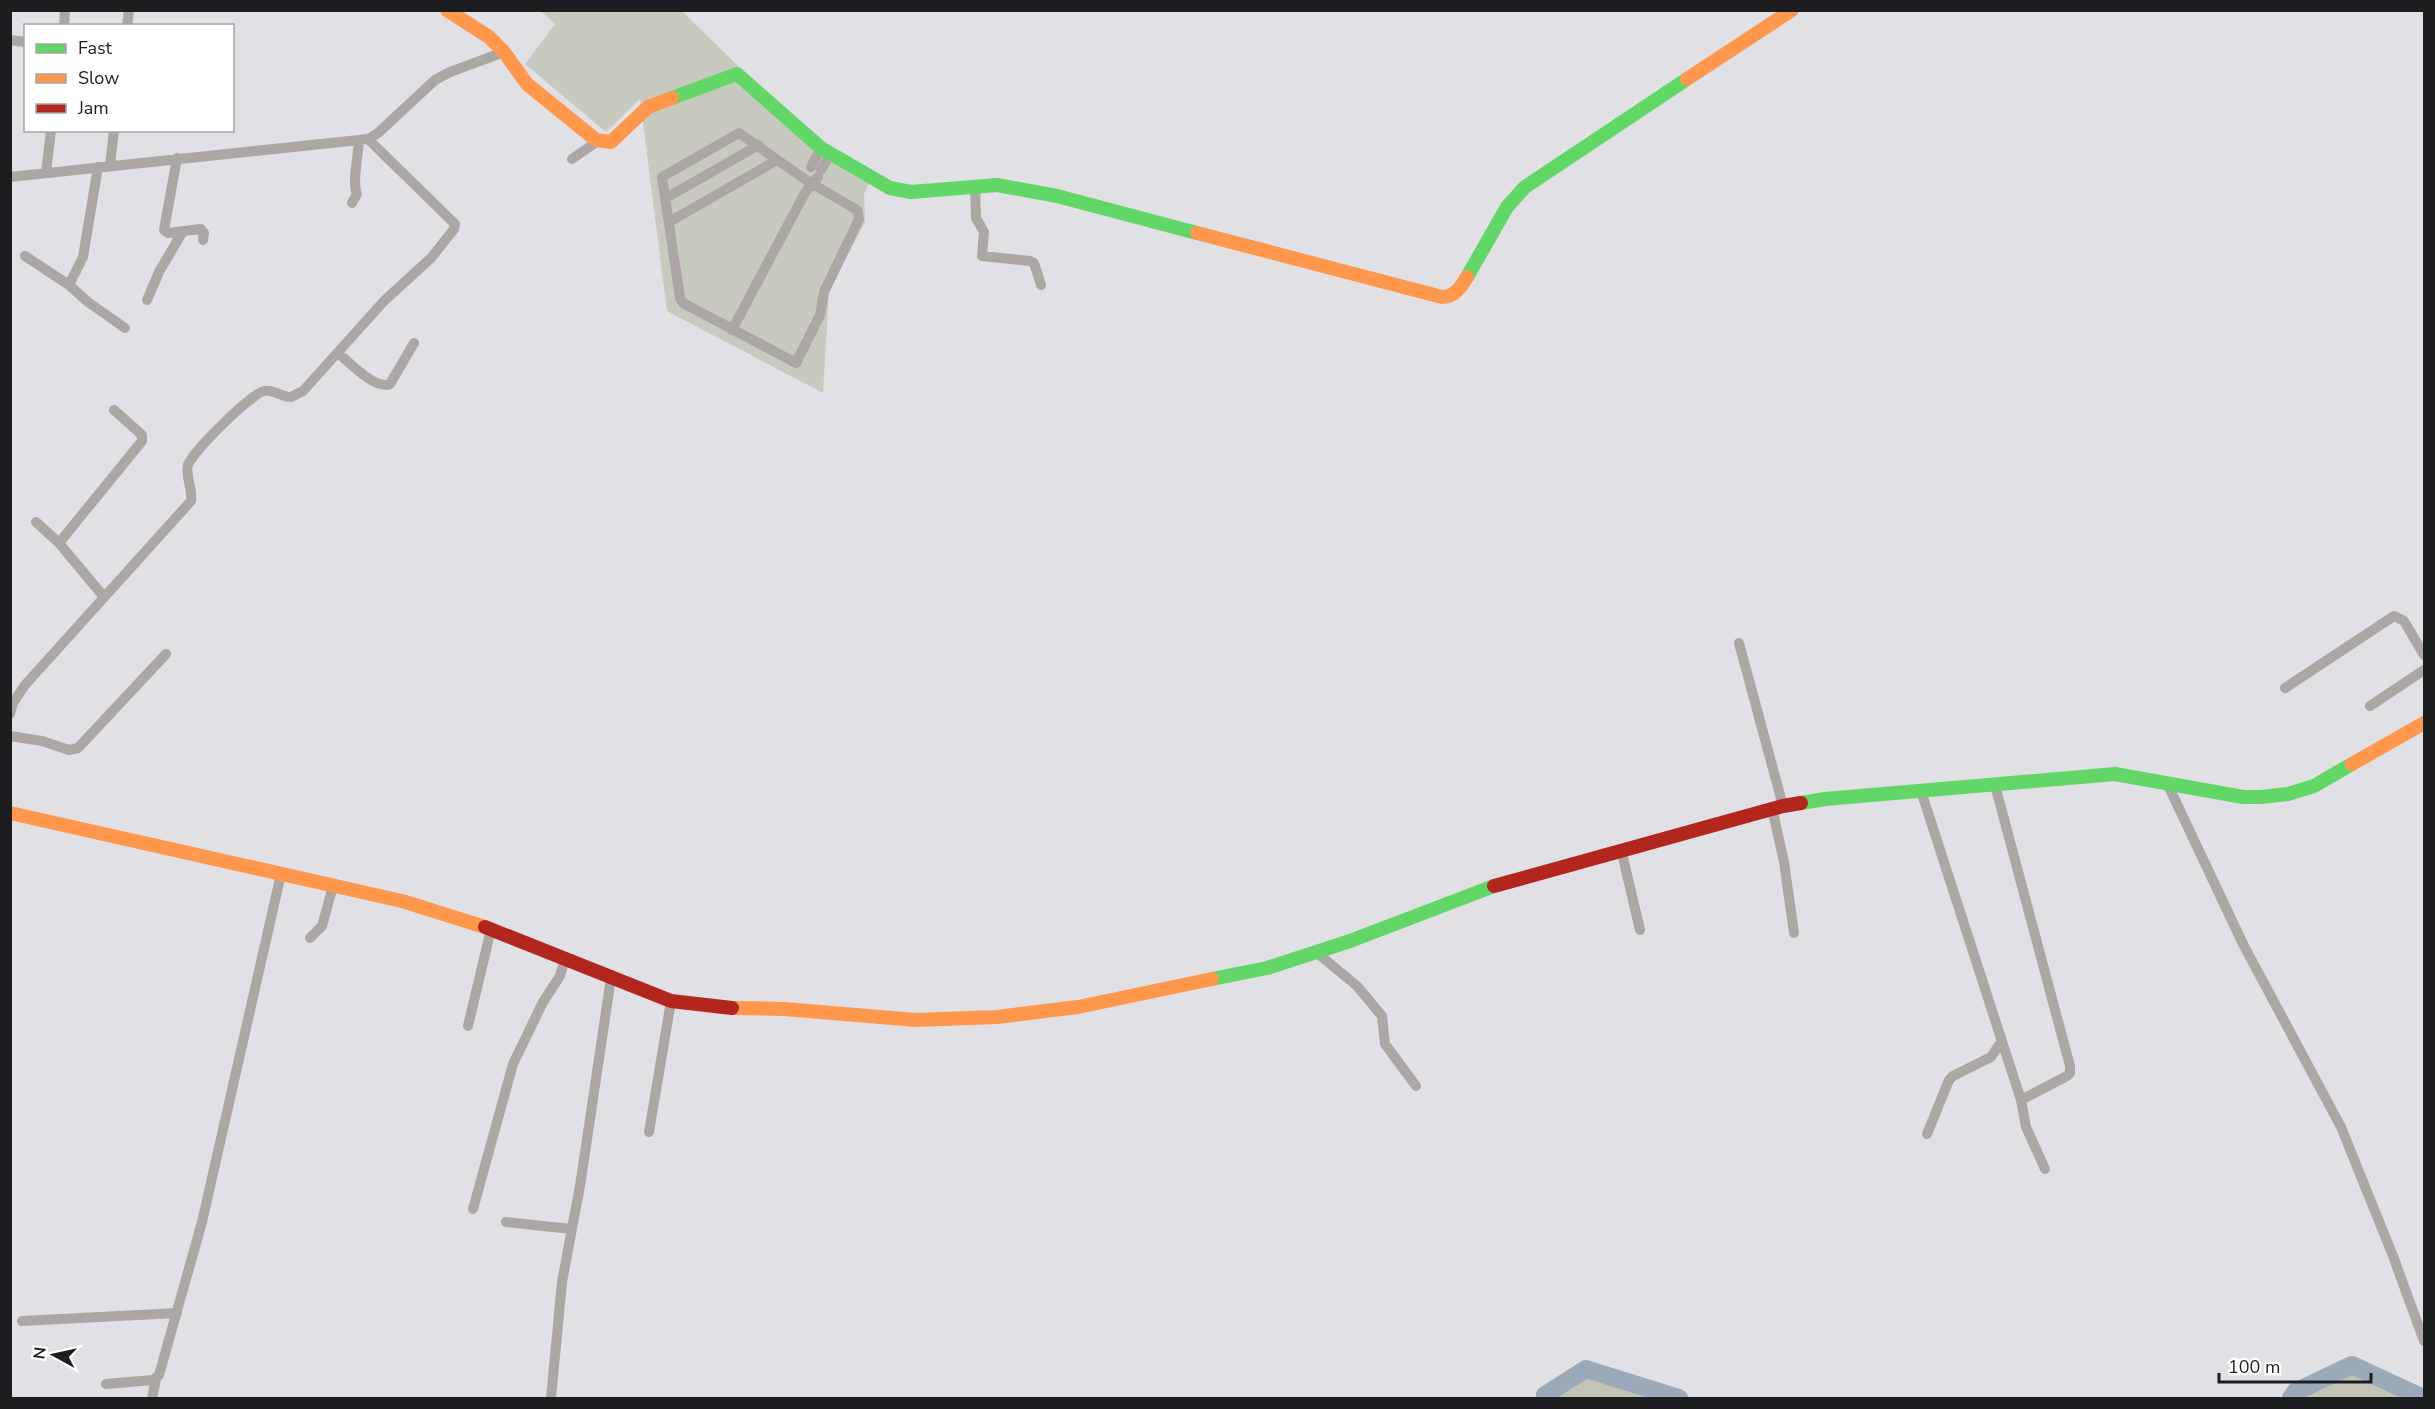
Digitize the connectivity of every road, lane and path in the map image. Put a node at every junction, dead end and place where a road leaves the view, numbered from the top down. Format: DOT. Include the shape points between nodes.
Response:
graph roads {
  1 [pos="447,10"];
  2 [pos="1792,10"];
  3 [pos="504,52"];
  4 [pos="51,132"];
  5 [pos="114,132"];
  6 [pos="364,140"];
  7 [pos="598,141"];
  8 [pos="759,145"];
  9 [pos="826,151"];
  10 [pos="177,158"];
  11 [pos="572,159"];
  12 [pos="777,160"];
  13 [pos="110,165"];
  14 [pos="98,167"];
  15 [pos="46,172"];
  16 [pos="10,177"];
  17 [pos="812,177"];
  18 [pos="975,187"];
  19 [pos="666,198"];
  20 [pos="352,203"];
  21 [pos="669,222"];
  22 [pos="183,231"];
  23 [pos="203,240"];
  24 [pos="26,256"];
  25 [pos="69,285"];
  26 [pos="1041,285"];
  27 [pos="147,300"];
  28 [pos="125,328"];
  29 [pos="732,330"];
  30 [pos="414,343"];
  31 [pos="338,353"];
  32 [pos="114,410"];
  33 [pos="36,522"];
  34 [pos="59,543"];
  35 [pos="104,597"];
  36 [pos="1739,643"];
  37 [pos="166,654"];
  38 [pos="2424,655"];
  39 [pos="2424,670"];
  40 [pos="2285,688"];
  41 [pos="11,706"];
  42 [pos="2370,706"];
  43 [pos="2424,723"];
  44 [pos="10,736"];
  45 [pos="2167,783"];
  46 [pos="1995,785"];
  47 [pos="1921,791"];
  48 [pos="1777,807"];
  49 [pos="10,813"];
  50 [pos="1621,849"];
  51 [pos="281,874"];
  52 [pos="333,886"];
  53 [pos="491,929"];
  54 [pos="1640,930"];
  55 [pos="1794,933"];
  56 [pos="310,938"];
  57 [pos="1316,952"];
  58 [pos="565,959"];
  59 [pos="611,978"];
  60 [pos="671,1001"];
  61 [pos="468,1026"];
  62 [pos="2001,1042"];
  63 [pos="1416,1086"];
  64 [pos="2021,1100"];
  65 [pos="649,1132"];
  66 [pos="1927,1134"];
  67 [pos="2045,1169"];
  68 [pos="473,1209"];
  69 [pos="506,1222"];
  70 [pos="571,1229"];
  71 [pos="177,1313"];
  72 [pos="22,1321"];
  73 [pos="2424,1341"];
  74 [pos="156,1378"];
  75 [pos="106,1384"];
  76 [pos="152,1398"];
  77 [pos="551,1398"];
  1 -- 3 [label="street" via="489,37"];
  2 -- 18 [label="street" via="1525,187 1507,207 1459,290 1449,297 1057,196 997,185"];
  3 -- 6 [label="street" via="435,80 378,134"];
  3 -- 7 [label="street" via="527,84"];
  4 -- 15 [label="street"];
  5 -- 13 [label="street"];
  6 -- 10 [label="street"];
  6 -- 20 [label="street" via="354,187 357,194"];
  6 -- 31 [label="street" via="455,227 431,258 384,301"];
  7 -- 9 [label="street" via="611,142 648,107 737,74"];
  7 -- 11 [label="street"];
  8 -- 12 [label="street"];
  8 -- 19 [label="street"];
  8 -- 19 [label="street" via="739,133 663,175"];
  9 -- 17 [label="street"];
  9 -- 18 [label="street" via="890,188 911,192"];
  10 -- 13 [label="street"];
  10 -- 22 [label="street" via="164,230"];
  12 -- 17 [label="street"];
  12 -- 21 [label="street"];
  13 -- 14 [label="street"];
  14 -- 15 [label="street"];
  14 -- 25 [label="street" via="82,256"];
  15 -- 16 [label="street"];
  17 -- 29 [label="street"];
  17 -- 29 [label="street" via="857,210 859,219 824,292 820,315 797,362"];
  18 -- 26 [label="street" via="976,218 984,232 982,256 1030,261"];
  19 -- 21 [label="street"];
  21 -- 29 [label="street" via="681,301"];
  22 -- 23 [label="street" via="201,229"];
  22 -- 27 [label="street"];
  24 -- 25 [label="street"];
  25 -- 28 [label="street"];
  30 -- 31 [label="street" via="386,386 378,385"];
  31 -- 35 [label="street" via="303,391 291,397 265,390 222,426 189,462 191,501"];
  32 -- 34 [label="street" via="142,435 142,441"];
  33 -- 34 [label="street"];
  34 -- 35 [label="street"];
  35 -- 41 [label="street"];
  36 -- 48 [label="street"];
  37 -- 44 [label="street" via="78,748 65,749"];
  38 -- 40 [label="street" via="2404,621 2394,616"];
  39 -- 42 [label="street"];
  43 -- 45 [label="street" via="2314,786 2287,794 2242,797"];
  45 -- 46 [label="street" via="2115,774"];
  45 -- 73 [label="street" via="2243,944 2341,1127"];
  46 -- 47 [label="street"];
  46 -- 64 [label="street" via="2070,1066 2067,1076"];
  47 -- 48 [label="street"];
  47 -- 62 [label="street"];
  48 -- 50 [label="street"];
  48 -- 55 [label="street"];
  49 -- 51 [label="street"];
  50 -- 54 [label="street"];
  50 -- 57 [label="street" via="1482,889"];
  51 -- 52 [label="street"];
  51 -- 71 [label="street" via="207,1200"];
  52 -- 53 [label="street" via="402,901"];
  52 -- 56 [label="street" via="322,926"];
  53 -- 58 [label="street"];
  53 -- 61 [label="street"];
  57 -- 60 [label="street" via="1250,972 1113,1001 997,1017 916,1020"];
  57 -- 63 [label="street" via="1357,987 1382,1016 1384,1044"];
  58 -- 59 [label="street"];
  58 -- 68 [label="street" via="560,976 513,1064"];
  59 -- 60 [label="street"];
  59 -- 70 [label="street"];
  60 -- 65 [label="street"];
  62 -- 64 [label="street"];
  62 -- 66 [label="street" via="1991,1057 1949,1080"];
  64 -- 67 [label="street" via="2026,1127"];
  69 -- 70 [label="street"];
  70 -- 77 [label="street" via="557,1315"];
  71 -- 72 [label="street"];
  71 -- 74 [label="street"];
  74 -- 75 [label="street"];
  74 -- 76 [label="street"];
}
